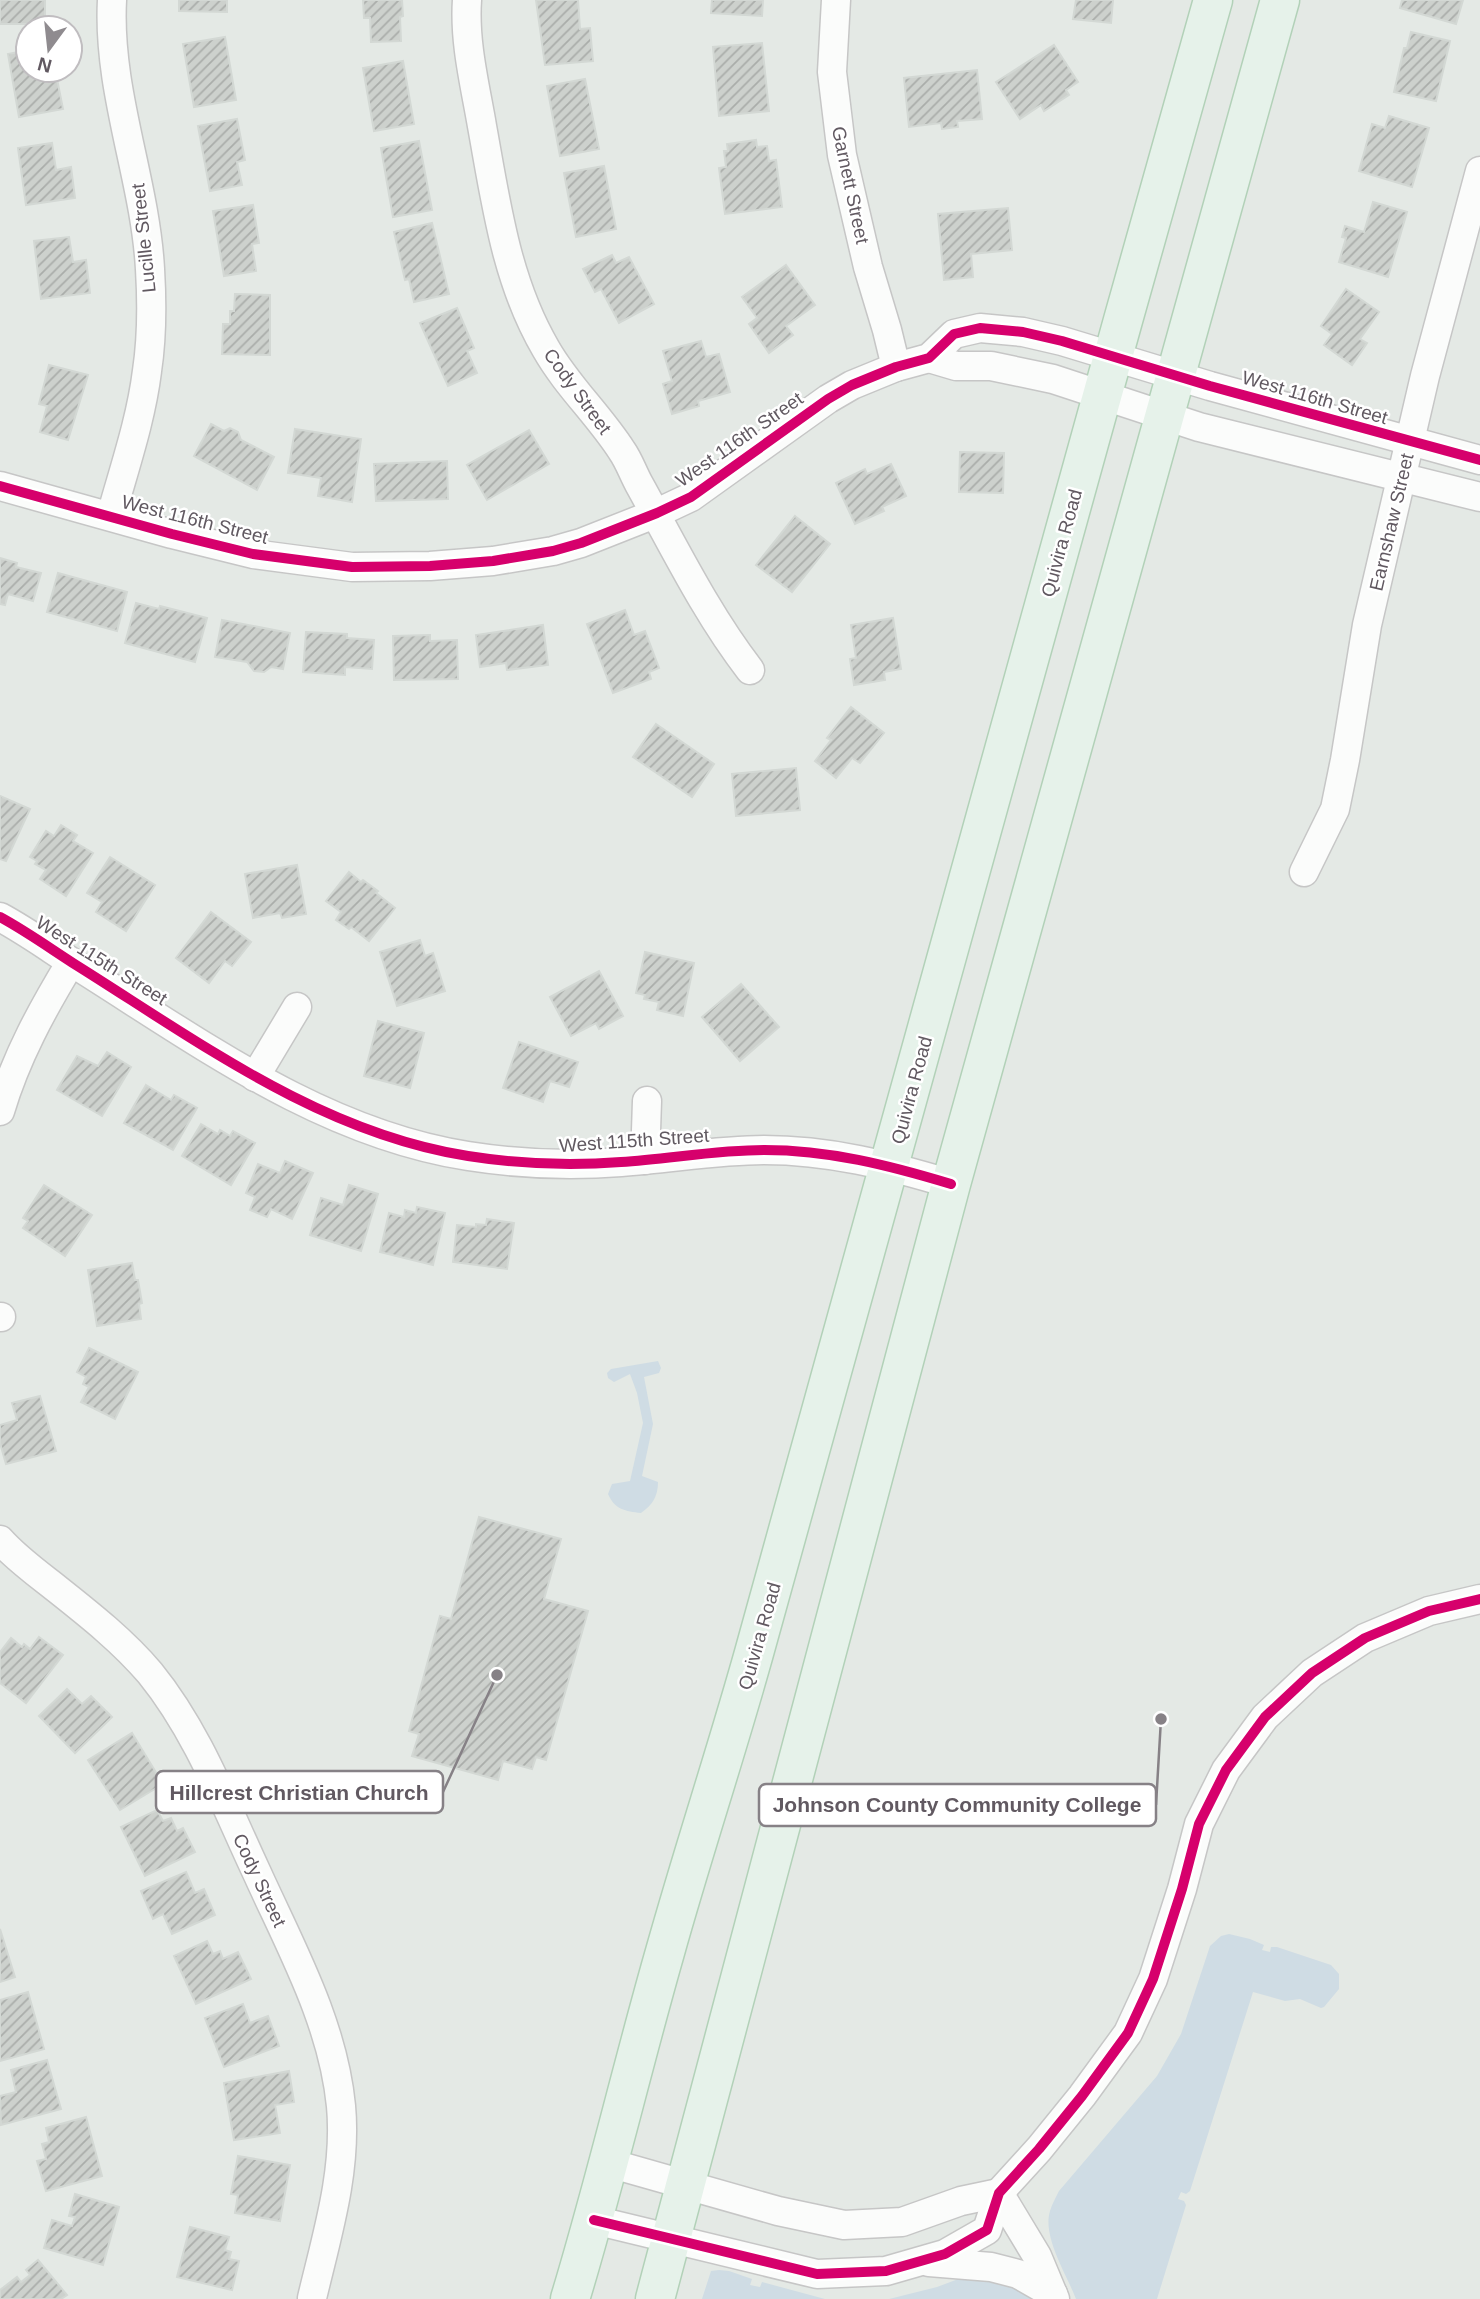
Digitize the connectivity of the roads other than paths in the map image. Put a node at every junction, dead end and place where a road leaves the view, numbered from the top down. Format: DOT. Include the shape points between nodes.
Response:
graph roads {
  1 [pos="113,0"];
  2 [pos="467,0"];
  3 [pos="836,0"];
  4 [pos="1213,0"];
  5 [pos="1280,0"];
  6 [pos="1480,171"];
  7 [pos="1112,356"];
  8 [pos="929,358"];
  9 [pos="895,367"];
  10 [pos="1175,376"];
  11 [pos="1102,394"];
  12 [pos="1164,414"];
  13 [pos="1409,442"];
  14 [pos="1480,460"];
  15 [pos="1401,478"];
  16 [pos="0,486"];
  17 [pos="1480,497"];
  18 [pos="657,513"];
  19 [pos="111,516"];
  20 [pos="750,670"];
  21 [pos="1304,872"];
  22 [pos="0,917"];
  23 [pos="71,962"];
  24 [pos="297,1007"];
  25 [pos="255,1077"];
  26 [pos="647,1101"];
  27 [pos="0,1111"];
  28 [pos="645,1160"];
  29 [pos="891,1166"];
  30 [pos="951,1184"];
  31 [pos="0,1539"];
  32 [pos="1480,1599"];
  33 [pos="609,2163"];
  34 [pos="686,2184"];
  35 [pos="999,2193"];
  36 [pos="594,2220"];
  37 [pos="671,2239"];
  38 [pos="918,2262"];
  39 [pos="1054,2297"];
  40 [pos="312,2298"];
  41 [pos="570,2299"];
  42 [pos="655,2299"];
  1 -- 19 [label="street, Lucille Street" via="115,66 150,269 150,320 139,413"];
  2 -- 18 [label="street, Cody Street" via="472,70 500,231 523,304 544,347 622,452"];
  3 -- 9 [label="street, Garnett Street" via="832,72 842,155"];
  4 -- 7 [label="main road, Quivira Road"];
  5 -- 10 [label="main road"];
  6 -- 13 [label="street, Earnshaw Street"];
  7 -- 8 [label="street, West 116th Street" via="1023,332 980,328 954,334"];
  7 -- 10 [label="street, West 116th Street"];
  7 -- 11 [label="main road, Quivira Road"];
  8 -- 9 [label="street, West 116th Street"];
  8 -- 11 [label="street, West 116th Street" via="956,366 992,366"];
  9 -- 18 [label="street, West 116th Street" via="828,399 691,497"];
  10 -- 12 [label="main road"];
  10 -- 13 [label="street, West 116th Street"];
  11 -- 12 [label="street, West 116th Street"];
  11 -- 29 [label="main road, Quivira Road"];
  12 -- 15 [label="street, West 116th Street"];
  12 -- 30 [label="main road"];
  13 -- 14 [label="street, West 116th Street"];
  13 -- 15 [label="street, Earnshaw Street"];
  15 -- 17 [label="street, West 116th Street"];
  15 -- 21 [label="street, Earnshaw Street" via="1367,625 1335,809"];
  16 -- 19 [label="street, West 116th Street"];
  18 -- 19 [label="street, West 116th Street" via="552,551 430,566 352,566 253,554"];
  18 -- 20 [label="street, Cody Street" via="704,604"];
  22 -- 23 [label="street, West 115th Street"];
  23 -- 25 [label="street, West 115th Street"];
  23 -- 27 [label="street" via="24,1045"];
  24 -- 25 [label="street"];
  25 -- 28 [label="street, West 115th Street" via="346,1122 418,1146 544,1164"];
  26 -- 28 [label="street, West 115th Street"];
  28 -- 29 [label="street, West 115th Street" via="765,1150 826,1154"];
  29 -- 30 [label="street, West 115th Street"];
  29 -- 33 [label="main road, Quivira Road" via="665,1952"];
  30 -- 34 [label="main road"];
  31 -- 40 [label="street, Cody Street" via="107,1629 167,1695 198,1745 316,2004 338,2078 342,2136 333,2211"];
  32 -- 35 [label="street" via="1429,1611 1365,1638 1311,1673 1265,1717 1226,1770 1199,1824 1153,1979 1128,2033 1039,2149"];
  33 -- 34 [label="street"];
  33 -- 36 [label="main road, Quivira Road"];
  34 -- 35 [label="street" via="844,2225 902,2222"];
  34 -- 37 [label="main road"];
  35 -- 38 [label="street" via="987,2230 945,2254"];
  35 -- 39 [label="street" via="1037,2256"];
  36 -- 37 [label="street"];
  36 -- 41 [label="main road, Quivira Road"];
  37 -- 38 [label="street" via="817,2274 886,2271"];
  37 -- 42 [label="main road"];
  38 -- 39 [label="street" via="992,2267 1018,2274"];
}
